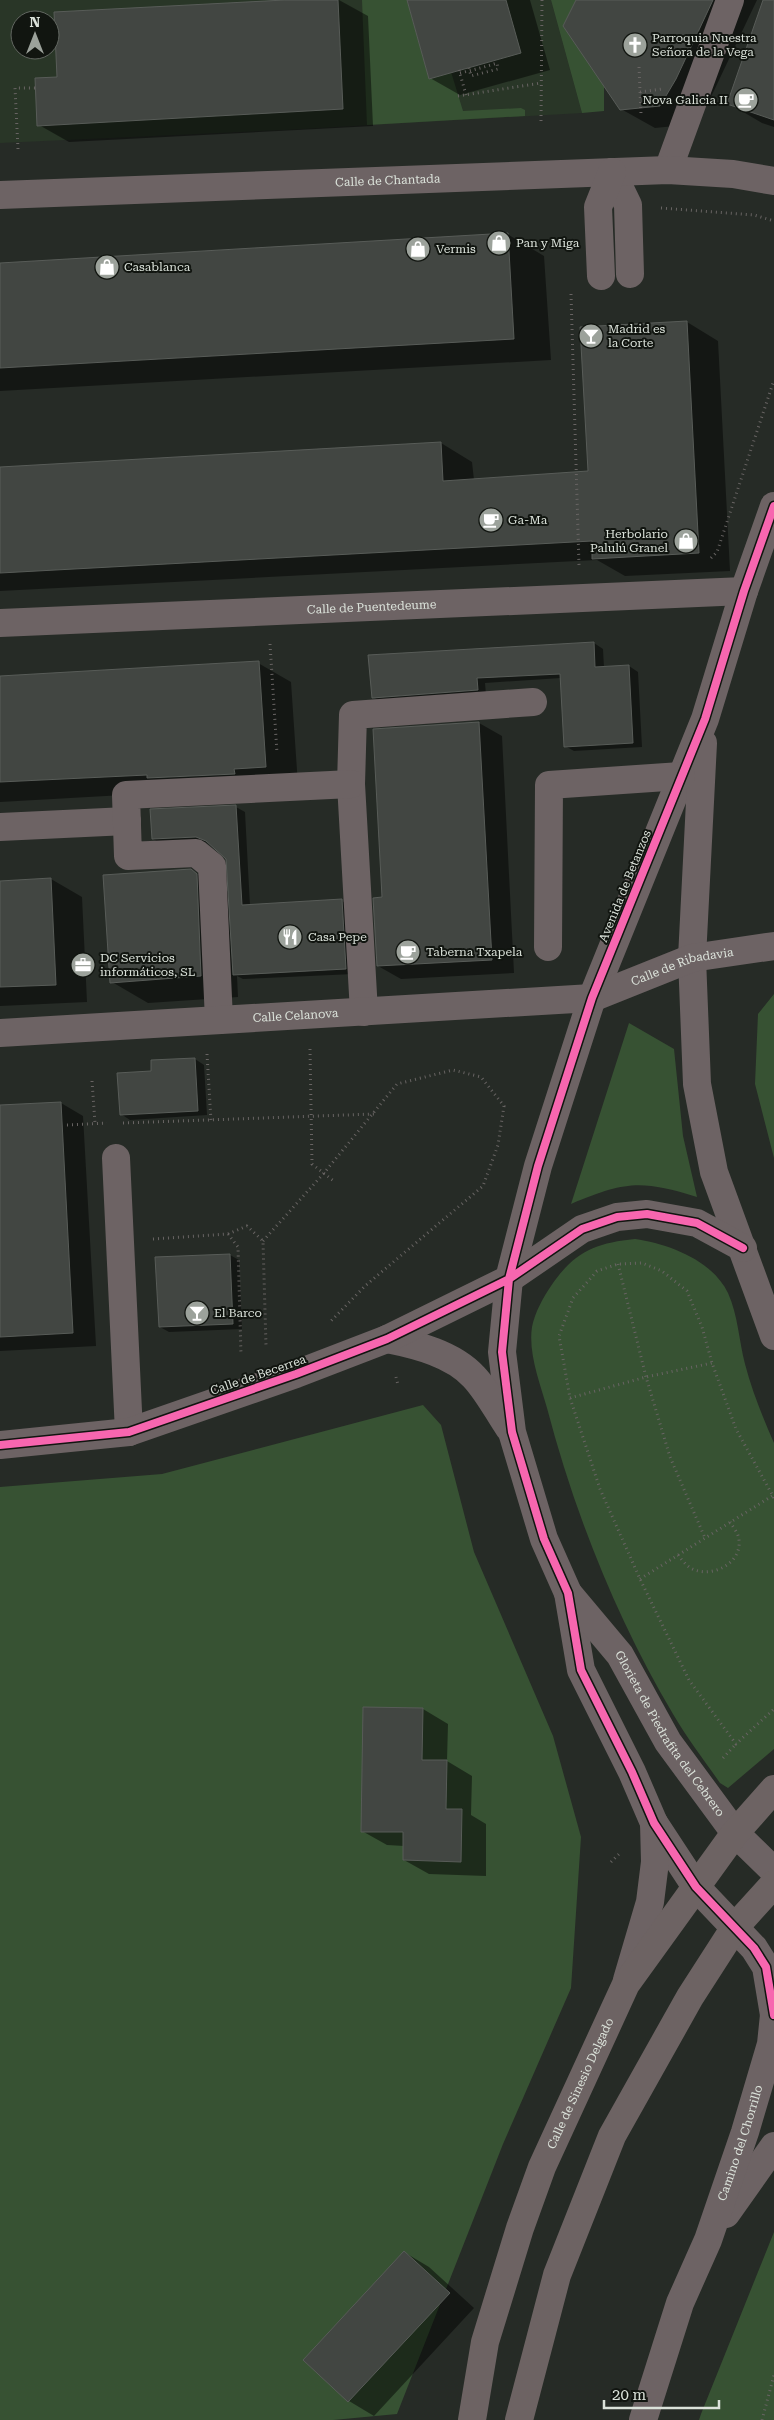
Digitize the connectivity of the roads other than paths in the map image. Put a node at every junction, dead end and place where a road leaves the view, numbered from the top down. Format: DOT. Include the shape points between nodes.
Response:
graph roads {
  1 [pos="730,0"];
  2 [pos="668,170"];
  3 [pos="612,172"];
  4 [pos="774,181"];
  5 [pos="0,195"];
  6 [pos="630,274"];
  7 [pos="601,276"];
  8 [pos="774,506"];
  9 [pos="744,591"];
  10 [pos="0,623"];
  11 [pos="533,702"];
  12 [pos="704,719"];
  13 [pos="681,776"];
  14 [pos="351,784"];
  15 [pos="127,821"];
  16 [pos="0,827"];
  17 [pos="548,946"];
  18 [pos="774,946"];
  19 [pos="692,958"];
  20 [pos="592,998"];
  21 [pos="364,1012"];
  22 [pos="219,1020"];
  23 [pos="0,1033"];
  24 [pos="116,1158"];
  25 [pos="743,1248"];
  26 [pos="509,1279"];
  27 [pos="774,1336"];
  28 [pos="387,1339"];
  29 [pos="129,1432"];
  30 [pos="512,1432"];
  31 [pos="0,1445"];
  32 [pos="568,1593"];
  33 [pos="774,1789"];
  34 [pos="654,1823"];
  35 [pos="735,1833"];
  36 [pos="774,1871"];
  37 [pos="774,1884"];
  38 [pos="696,1887"];
  39 [pos="735,1927"];
  40 [pos="626,1984"];
  41 [pos="774,2015"];
  42 [pos="774,2146"];
  43 [pos="708,2240"];
  44 [pos="472,2420"];
  45 [pos="519,2420"];
  46 [pos="643,2420"];
  1 -- 2 [label="street"];
  2 -- 3 [label="street, Calle de Chantada"];
  2 -- 4 [label="street, Calle de Chantada" via="733,174"];
  3 -- 5 [label="street, Calle de Chantada"];
  3 -- 6 [label="street" via="628,205"];
  3 -- 7 [label="street" via="598,207"];
  8 -- 9 [label="street, Avenida de Betanzos"];
  9 -- 10 [label="street, Calle de Puentedeume"];
  9 -- 12 [label="street, Avenida de Betanzos"];
  11 -- 14 [label="street" via="353,714"];
  12 -- 13 [label="street, Avenida de Betanzos"];
  12 -- 19 [label="street, Avenida de Betanzos"];
  13 -- 17 [label="street" via="549,785"];
  13 -- 20 [label="street, Avenida de Betanzos"];
  14 -- 15 [label="street" via="126,795"];
  14 -- 21 [label="street"];
  15 -- 16 [label="street"];
  15 -- 22 [label="street" via="128,856 196,853 212,866"];
  18 -- 19 [label="street, Calle de Ribadavia"];
  19 -- 20 [label="street, Calle de Ribadavia"];
  19 -- 25 [label="street, Avenida de Betanzos" via="697,1084 714,1172"];
  20 -- 21 [label="street, Calle Celanova"];
  20 -- 26 [label="street, Avenida de Betanzos" via="538,1166"];
  21 -- 22 [label="street, Calle Celanova"];
  22 -- 23 [label="street, Calle Celanova"];
  24 -- 29 [label="street"];
  25 -- 26 [label="street" via="697,1223 647,1214 617,1217 582,1229"];
  25 -- 27 [label="street"];
  26 -- 28 [label="street, Calle de Becerrea"];
  26 -- 30 [label="street, Glorieta de Piedrafita del Cebrero" via="502,1352"];
  28 -- 29 [label="street, Calle de Becerrea"];
  28 -- 30 [label="street" via="422,1346 474,1377"];
  29 -- 31 [label="street, Calle de Becerrea"];
  30 -- 32 [label="street, Glorieta de Piedrafita del Cebrero" via="544,1539"];
  32 -- 34 [label="street, Glorieta de Piedrafita del Cebrero" via="581,1670"];
  32 -- 35 [label="street, Glorieta de Piedrafita del Cebrero" via="620,1655 668,1742"];
  33 -- 35 [label="main road, Calle de Sinesio Delgado"];
  34 -- 38 [label="street, Glorieta de Piedrafita del Cebrero"];
  34 -- 40 [label="street, Glorieta de Piedrafita del Cebrero" via="655,1862 650,1902"];
  35 -- 36 [label="street, Glorieta de Piedrafita del Cebrero"];
  35 -- 38 [label="main road, Calle de Sinesio Delgado"];
  37 -- 39 [label="main road"];
  38 -- 39 [label="street, Glorieta de Piedrafita del Cebrero"];
  38 -- 40 [label="main road, Calle de Sinesio Delgado"];
  39 -- 41 [label="street, Camino del Chorrillo" via="766,1967"];
  39 -- 45 [label="main road" via="690,1997 612,2136 557,2275"];
  40 -- 44 [label="main road, Calle de Sinesio Delgado" via="542,2168 501,2284 485,2342"];
  41 -- 43 [label="street, Camino del Chorrillo" via="763,2074"];
  42 -- 43 [label="street, Camino del Chorrillo"];
  43 -- 46 [label="street, Camino del Chorrillo" via="680,2303"];
}
